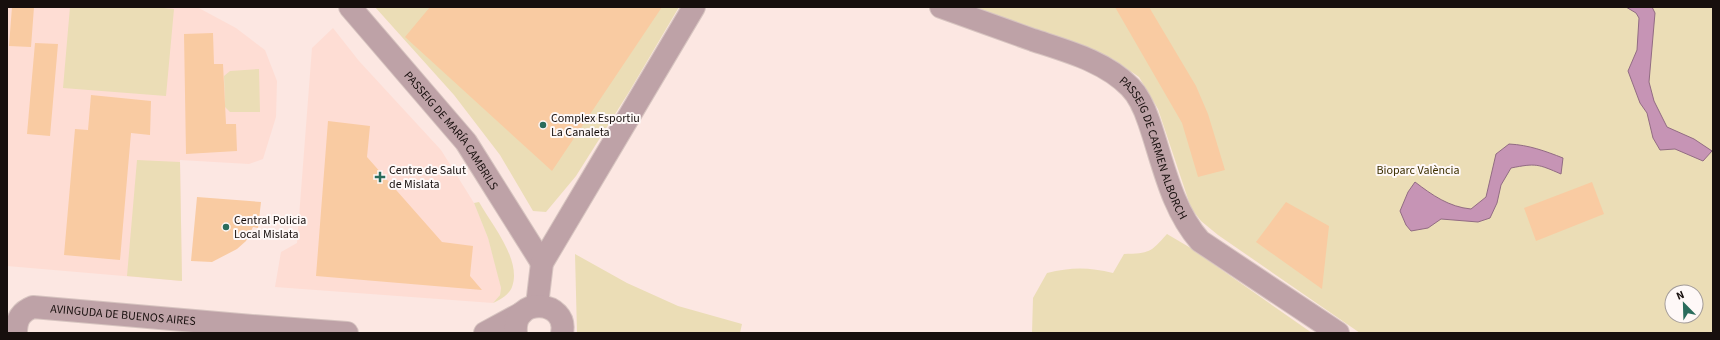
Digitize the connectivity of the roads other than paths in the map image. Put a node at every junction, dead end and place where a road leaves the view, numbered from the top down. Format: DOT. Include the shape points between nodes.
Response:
graph roads {
  1 [pos="350,7"];
  2 [pos="694,7"];
  3 [pos="941,7"];
  4 [pos="542,263"];
  5 [pos="525,317"];
  6 [pos="23,318"];
  7 [pos="284,331"];
  8 [pos="347,333"];
  9 [pos="485,333"];
  10 [pos="562,333"];
  11 [pos="1338,333"];
  1 -- 4 [label="street, PASSEIG DE MARÍA CAMBRILS" via="466,142"];
  2 -- 4 [label="street"];
  3 -- 11 [label="street, PASSEIG DE CARMEN ALBORCH" via="1074,54 1097,64 1131,88 1149,120 1180,212 1190,230 1200,241"];
  4 -- 5 [label="street"];
  5 -- 9 [label="street"];
  5 -- 10 [label="street" via="546,306 559,316"];
  6 -- 7 [label="street, AVINGUDA DE BUENOS AIRES"];
  7 -- 8 [label="street, AVINGUDA DE BUENOS AIRES"];
}
